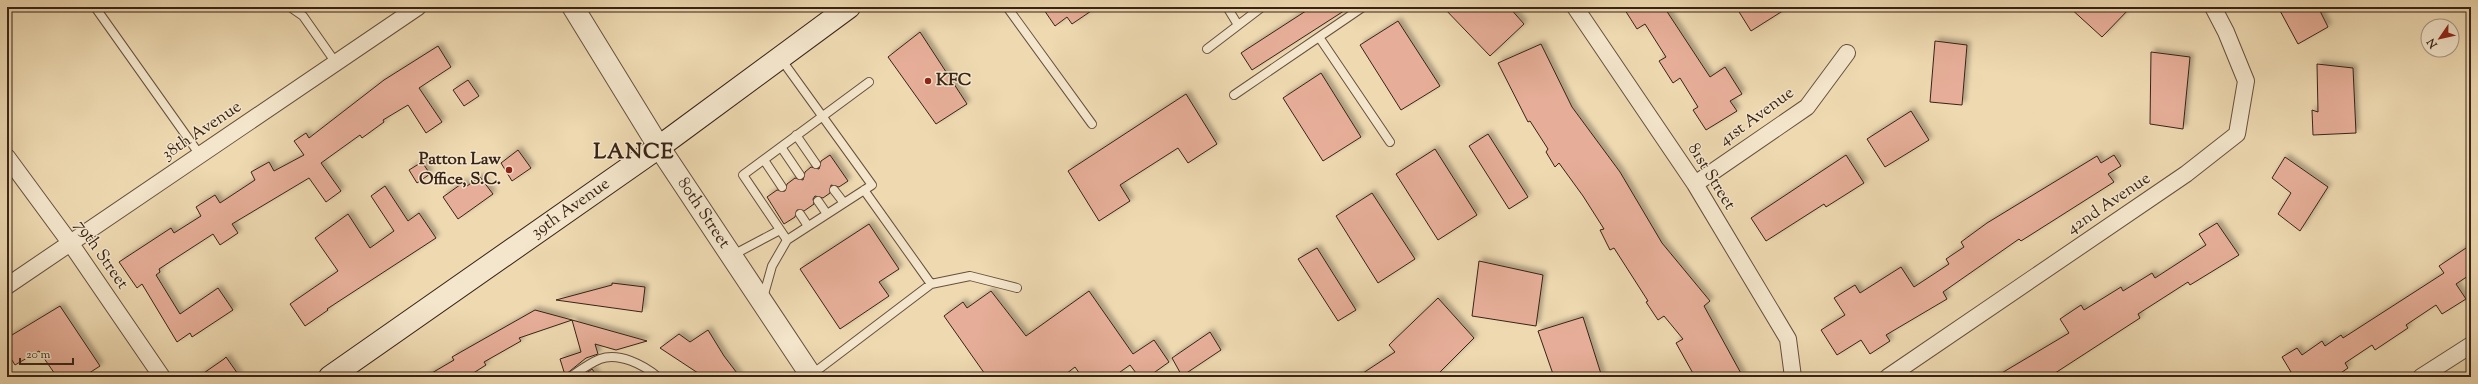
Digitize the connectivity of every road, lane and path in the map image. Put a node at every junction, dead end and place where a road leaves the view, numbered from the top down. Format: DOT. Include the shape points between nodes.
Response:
graph roads {
  1 [pos="95,7"];
  2 [pos="290,7"];
  3 [pos="418,7"];
  4 [pos="573,7"];
  5 [pos="849,7"];
  6 [pos="1007,7"];
  7 [pos="1227,7"];
  8 [pos="1262,7"];
  9 [pos="1363,7"];
  10 [pos="1575,7"];
  11 [pos="2213,7"];
  12 [pos="1238,25"];
  13 [pos="1319,37"];
  14 [pos="1206,49"];
  15 [pos="1847,53"];
  16 [pos="780,57"];
  17 [pos="336,63"];
  18 [pos="869,82"];
  19 [pos="1234,95"];
  20 [pos="821,117"];
  21 [pos="1092,124"];
  22 [pos="796,136"];
  23 [pos="1390,142"];
  24 [pos="658,147"];
  25 [pos="781,147"];
  26 [pos="200,155"];
  27 [pos="7,157"];
  28 [pos="764,160"];
  29 [pos="816,164"];
  30 [pos="800,175"];
  31 [pos="1695,184"];
  32 [pos="782,187"];
  33 [pos="834,190"];
  34 [pos="864,190"];
  35 [pos="818,201"];
  36 [pos="844,203"];
  37 [pos="800,214"];
  38 [pos="827,214"];
  39 [pos="808,226"];
  40 [pos="780,230"];
  41 [pos="787,240"];
  42 [pos="70,244"];
  43 [pos="731,256"];
  44 [pos="931,284"];
  45 [pos="7,286"];
  46 [pos="1017,288"];
  47 [pos="762,302"];
  48 [pos="2467,352"];
  49 [pos="810,376"];
  50 [pos="162,377"];
  51 [pos="330,377"];
  52 [pos="570,377"];
  53 [pos="658,377"];
  54 [pos="1793,377"];
  55 [pos="1888,377"];
  56 [pos="2421,377"];
  1 -- 26 [label="lane"];
  2 -- 17 [label="lane" via="302,16"];
  3 -- 17 [label="street, 38th Avenue"];
  4 -- 24 [label="street, 80th Street"];
  5 -- 16 [label="main road, 39th Avenue"];
  6 -- 21 [label="lane"];
  7 -- 12 [label="lane"];
  8 -- 12 [label="lane"];
  9 -- 13 [label="lane"];
  10 -- 31 [label="street, 81st Street"];
  11 -- 55 [label="street, 42nd Avenue" via="2246,81 2237,134 2186,174"];
  12 -- 14 [label="lane"];
  13 -- 19 [label="lane"];
  13 -- 23 [label="lane"];
  15 -- 31 [label="street, 41st Avenue" via="1807,107"];
  16 -- 20 [label="lane"];
  16 -- 24 [label="main road, 39th Avenue"];
  17 -- 26 [label="street, 38th Avenue"];
  18 -- 20 [label="lane"];
  20 -- 22 [label="lane"];
  20 -- 34 [label="lane" via="872,185"];
  22 -- 25 [label="lane"];
  22 -- 29 [label="lane"];
  24 -- 43 [label="street, 80th Street"];
  24 -- 51 [label="main road, 39th Avenue"];
  25 -- 28 [label="lane"];
  25 -- 30 [label="lane"];
  26 -- 42 [label="street, 38th Avenue"];
  27 -- 42 [label="street, 79th Street"];
  28 -- 32 [label="lane"];
  28 -- 40 [label="lane" via="743,176"];
  31 -- 54 [label="street, 81st Street" via="1788,339"];
  33 -- 36 [label="lane"];
  34 -- 36 [label="lane"];
  34 -- 44 [label="lane"];
  35 -- 38 [label="lane"];
  36 -- 38 [label="lane"];
  37 -- 39 [label="lane"];
  38 -- 39 [label="lane"];
  39 -- 41 [label="lane"];
  40 -- 41 [label="lane"];
  40 -- 43 [label="lane"];
  41 -- 47 [label="lane" via="772,266"];
  42 -- 45 [label="street, 38th Avenue"];
  42 -- 50 [label="street, 79th Street"];
  43 -- 47 [label="street, 80th Street"];
  44 -- 46 [label="lane" via="970,276"];
  44 -- 49 [label="lane"];
  47 -- 49 [label="street, 80th Street"];
  48 -- 56 [label="street"];
  52 -- 53 [label="lane" via="600,359 621,359 646,366"];
}
